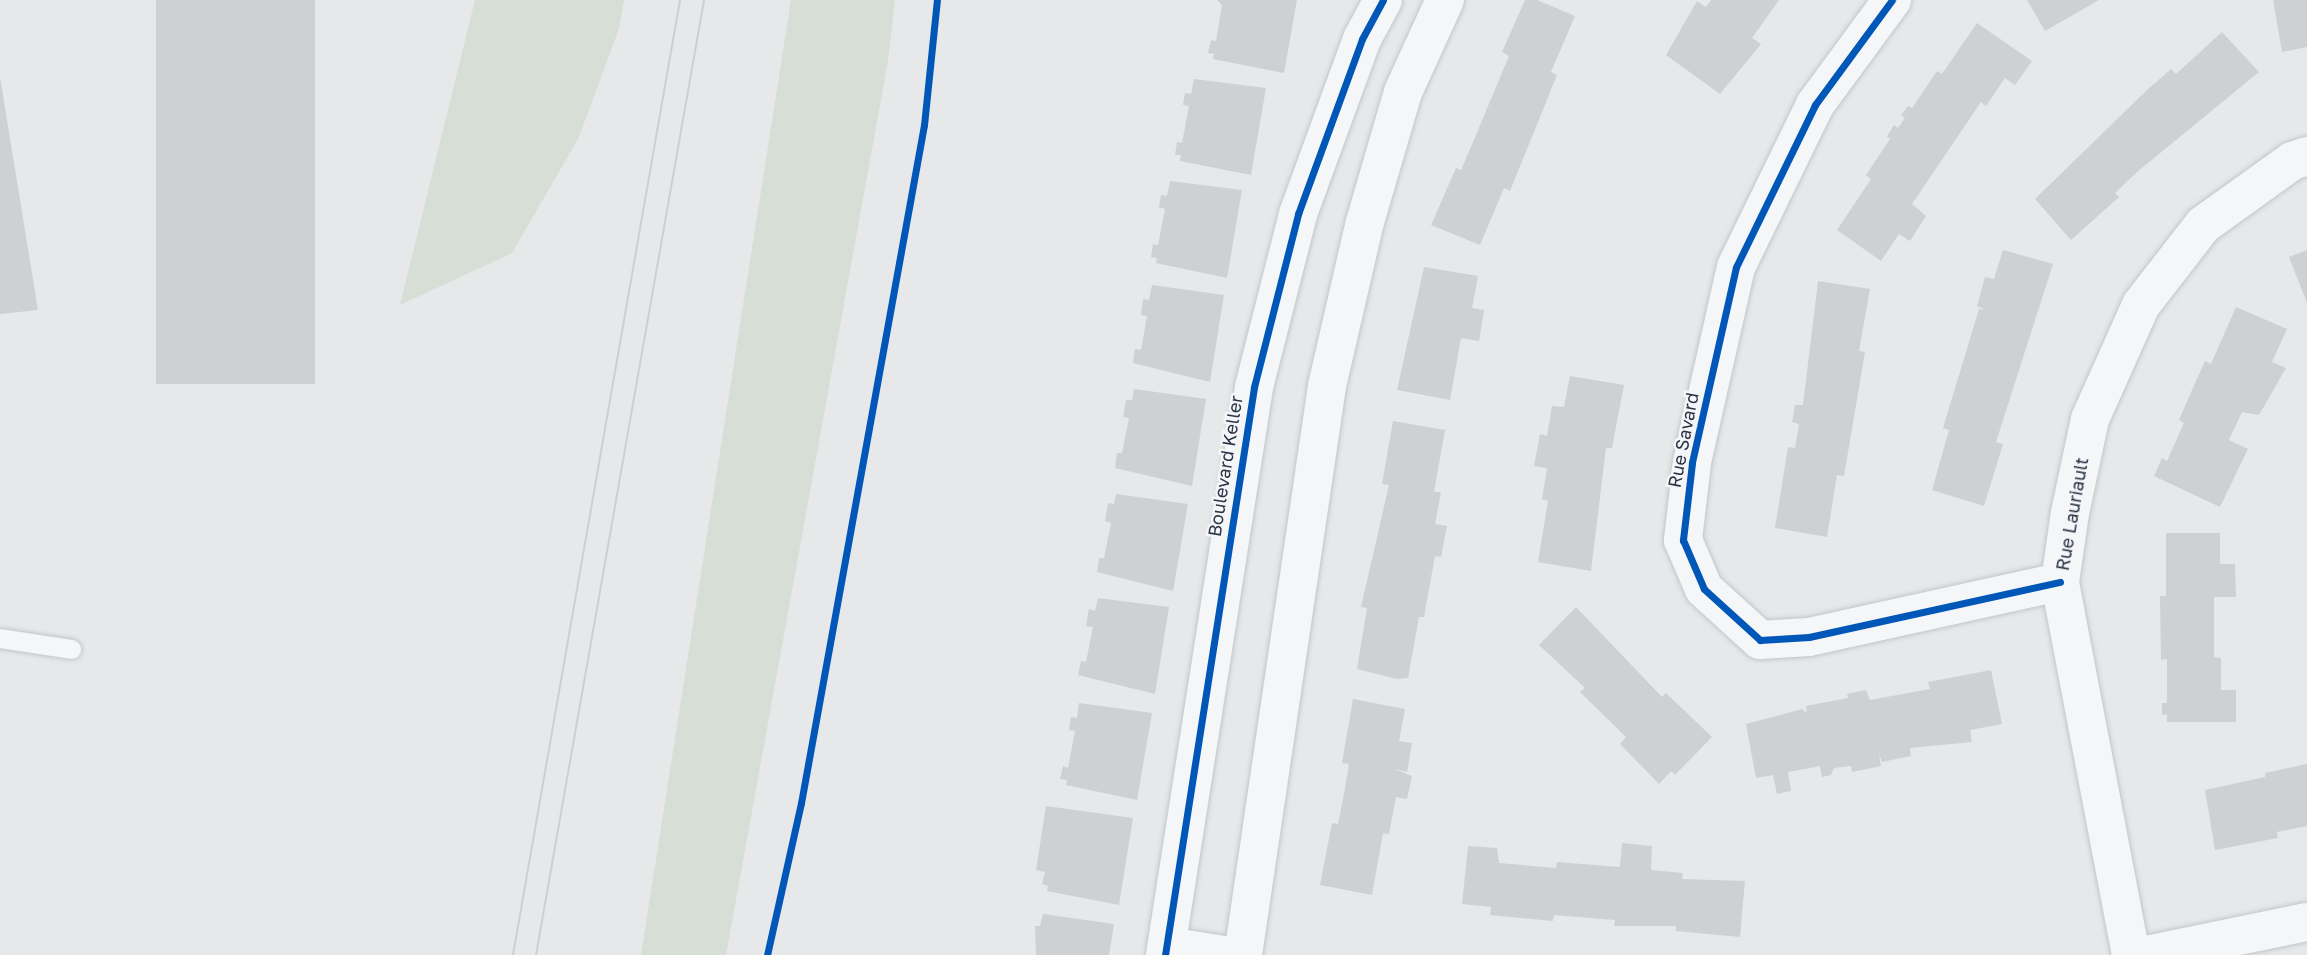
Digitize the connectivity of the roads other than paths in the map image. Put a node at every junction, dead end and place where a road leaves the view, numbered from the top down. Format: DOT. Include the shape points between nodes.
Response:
graph roads {
  1 [pos="1383,0"];
  2 [pos="1445,0"];
  3 [pos="1892,0"];
  4 [pos="2307,156"];
  5 [pos="2060,582"];
  6 [pos="0,638"];
  7 [pos="71,649"];
  8 [pos="2307,922"];
  9 [pos="1166,950"];
  10 [pos="1224,955"];
  11 [pos="1242,955"];
  12 [pos="2131,955"];
  13 [pos="2146,955"];
  1 -- 9 [label="street, Boulevard Keller" via="1362,39 1298,214 1254,387"];
  2 -- 11 [label="street" via="1403,92 1365,222 1327,386"];
  3 -- 5 [label="street, Rue Savard" via="1815,105 1737,267 1692,463 1683,540 1704,589 1760,639 1809,637"];
  4 -- 5 [label="street, Rue Lauriault" via="2292,161 2203,225 2141,305 2090,419"];
  5 -- 12 [label="street, Rue Lauriault"];
  6 -- 7 [label="lane"];
  8 -- 13 [label="street"];
  9 -- 10 [label="street"];
}
